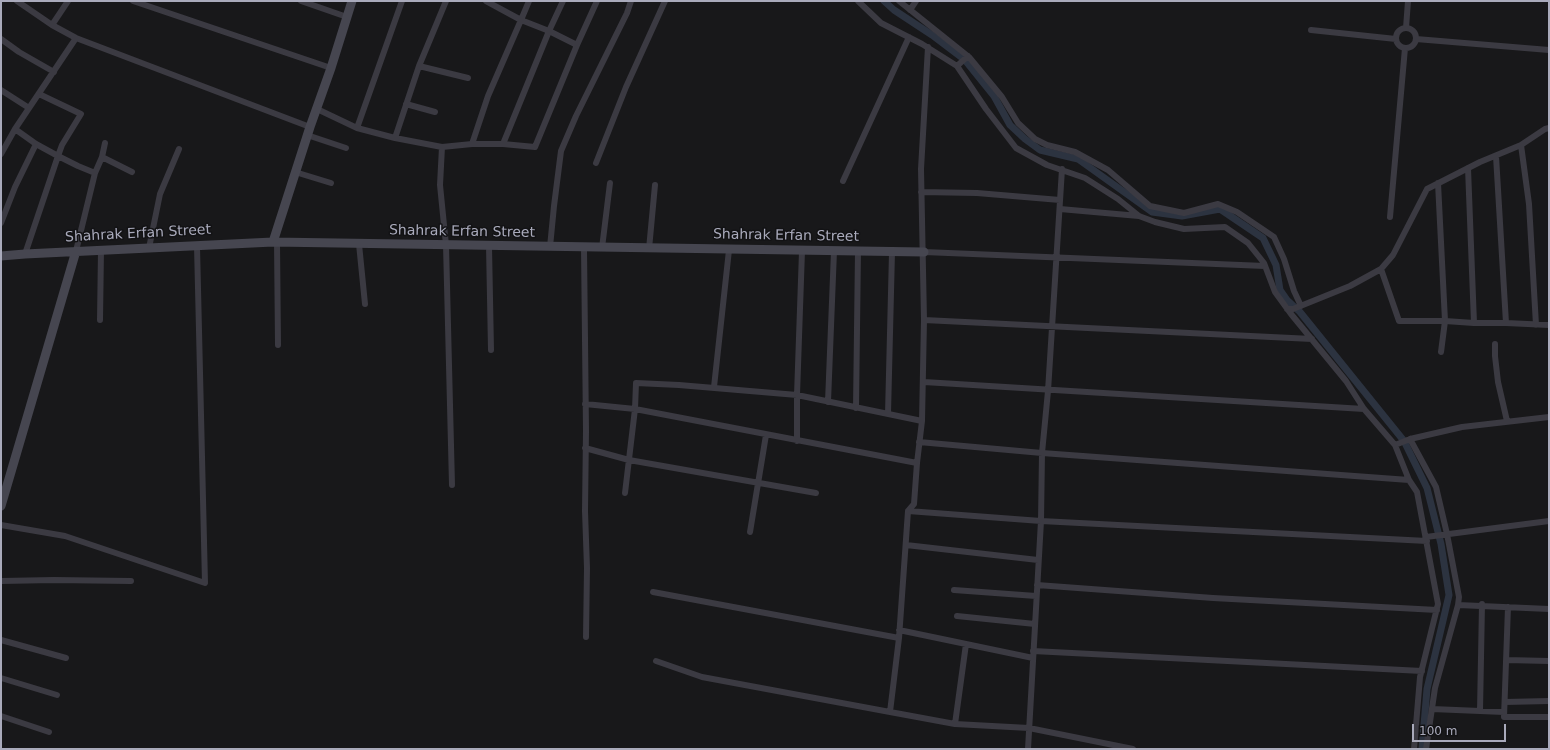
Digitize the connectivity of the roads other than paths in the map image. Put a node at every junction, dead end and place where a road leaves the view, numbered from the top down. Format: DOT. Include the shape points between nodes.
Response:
graph roads {
  1 [pos="18,1"];
  2 [pos="68,1"];
  3 [pos="133,1"];
  4 [pos="301,1"];
  5 [pos="352,1"];
  6 [pos="402,1"];
  7 [pos="446,1"];
  8 [pos="487,1"];
  9 [pos="529,1"];
  10 [pos="563,1"];
  11 [pos="597,1"];
  12 [pos="631,1"];
  13 [pos="665,1"];
  14 [pos="858,1"];
  15 [pos="898,1"];
  16 [pos="916,1"];
  17 [pos="1408,1"];
  18 [pos="910,10"];
  19 [pos="347,16"];
  20 [pos="521,20"];
  21 [pos="52,25"];
  22 [pos="1406,28"];
  23 [pos="1311,30"];
  24 [pos="549,31"];
  25 [pos="909,37"];
  26 [pos="76,38"];
  27 [pos="1,39"];
  28 [pos="1396,39"];
  29 [pos="1416,39"];
  30 [pos="578,45"];
  31 [pos="928,47"];
  32 [pos="1405,48"];
  33 [pos="1549,50"];
  34 [pos="968,56"];
  35 [pos="419,66"];
  36 [pos="957,66"];
  37 [pos="331,68"];
  38 [pos="54,72"];
  39 [pos="468,78"];
  40 [pos="1,90"];
  41 [pos="39,94"];
  42 [pos="406,104"];
  43 [pos="29,108"];
  44 [pos="316,109"];
  45 [pos="436,112"];
  46 [pos="357,128"];
  47 [pos="1549,128"];
  48 [pos="15,129"];
  49 [pos="308,131"];
  50 [pos="394,138"];
  51 [pos="106,143"];
  52 [pos="36,144"];
  53 [pos="472,144"];
  54 [pos="503,144"];
  55 [pos="1521,145"];
  56 [pos="442,147"];
  57 [pos="346,148"];
  58 [pos="179,149"];
  59 [pos="1,154"];
  60 [pos="58,156"];
  61 [pos="1496,156"];
  62 [pos="102,157"];
  63 [pos="596,163"];
  64 [pos="1468,168"];
  65 [pos="1062,169"];
  66 [pos="132,172"];
  67 [pos="295,172"];
  68 [pos="95,173"];
  69 [pos="843,181"];
  70 [pos="331,183"];
  71 [pos="610,183"];
  72 [pos="1438,183"];
  73 [pos="655,185"];
  74 [pos="922,192"];
  75 [pos="1060,200"];
  76 [pos="1060,209"];
  77 [pos="1139,216"];
  78 [pos="1390,218"];
  79 [pos="1,224"];
  80 [pos="275,242"];
  81 [pos="359,244"];
  82 [pos="197,246"];
  83 [pos="446,246"];
  84 [pos="489,246"];
  85 [pos="550,247"];
  86 [pos="149,248"];
  87 [pos="584,248"];
  88 [pos="602,248"];
  89 [pos="649,248"];
  90 [pos="101,250"];
  91 [pos="729,250"];
  92 [pos="76,251"];
  93 [pos="802,251"];
  94 [pos="834,251"];
  95 [pos="858,251"];
  96 [pos="892,252"];
  97 [pos="924,252"];
  98 [pos="25,254"];
  99 [pos="1,256"];
  100 [pos="1057,258"];
  101 [pos="1266,266"];
  102 [pos="1381,269"];
  103 [pos="365,304"];
  104 [pos="1301,306"];
  105 [pos="1290,309"];
  106 [pos="100,320"];
  107 [pos="924,320"];
  108 [pos="1445,321"];
  109 [pos="1506,322"];
  110 [pos="1474,323"];
  111 [pos="1536,325"];
  112 [pos="1549,325"];
  113 [pos="1053,327"];
  114 [pos="1312,339"];
  115 [pos="1495,344"];
  116 [pos="278,345"];
  117 [pos="491,350"];
  118 [pos="1441,352"];
  119 [pos="924,382"];
  120 [pos="714,387"];
  121 [pos="1048,391"];
  122 [pos="797,395"];
  123 [pos="828,402"];
  124 [pos="585,404"];
  125 [pos="856,408"];
  126 [pos="1364,408"];
  127 [pos="635,409"];
  128 [pos="888,414"];
  129 [pos="1549,417"];
  130 [pos="922,420"];
  131 [pos="1507,421"];
  132 [pos="766,435"];
  133 [pos="1410,438"];
  134 [pos="797,441"];
  135 [pos="919,442"];
  136 [pos="1398,444"];
  137 [pos="585,448"];
  138 [pos="1042,453"];
  139 [pos="628,460"];
  140 [pos="917,463"];
  141 [pos="1409,480"];
  142 [pos="758,483"];
  143 [pos="452,485"];
  144 [pos="625,493"];
  145 [pos="816,493"];
  146 [pos="1,506"];
  147 [pos="908,511"];
  148 [pos="1041,521"];
  149 [pos="1549,521"];
  150 [pos="1,525"];
  151 [pos="750,532"];
  152 [pos="1447,534"];
  153 [pos="1426,539"];
  154 [pos="906,544"];
  155 [pos="1038,560"];
  156 [pos="1,581"];
  157 [pos="131,582"];
  158 [pos="1037,585"];
  159 [pos="954,590"];
  160 [pos="653,592"];
  161 [pos="1036,596"];
  162 [pos="1458,605"];
  163 [pos="1482,605"];
  164 [pos="1508,607"];
  165 [pos="1549,609"];
  166 [pos="1437,610"];
  167 [pos="957,616"];
  168 [pos="1035,624"];
  169 [pos="899,630"];
  170 [pos="586,636"];
  171 [pos="899,638"];
  172 [pos="1,640"];
  173 [pos="966,644"];
  174 [pos="1033,654"];
  175 [pos="66,658"];
  176 [pos="1506,660"];
  177 [pos="656,661"];
  178 [pos="1549,661"];
  179 [pos="1422,671"];
  180 [pos="1,678"];
  181 [pos="57,695"];
  182 [pos="1549,701"];
  183 [pos="1504,702"];
  184 [pos="1432,709"];
  185 [pos="1480,711"];
  186 [pos="890,712"];
  187 [pos="1504,712"];
  188 [pos="1,716"];
  189 [pos="1549,717"];
  190 [pos="955,724"];
  191 [pos="1029,728"];
  192 [pos="50,732"];
  193 [pos="1028,749"];
  194 [pos="1133,749"];
  195 [pos="1414,749"];
  196 [pos="1426,749"];
  1 -- 21 [label="street"];
  2 -- 21 [label="street"];
  3 -- 37 [label="street"];
  4 -- 19 [label="street"];
  5 -- 19 [label="street"];
  6 -- 46 [label="street"];
  7 -- 35 [label="street"];
  8 -- 20 [label="street"];
  9 -- 20 [label="street"];
  10 -- 24 [label="street"];
  11 -- 30 [label="street"];
  12 -- 85 [label="street" via="561,152"];
  13 -- 63 [label="street" via="626,87"];
  14 -- 25 [label="street" via="881,23"];
  15 -- 18 [label="street"];
  16 -- 18 [label="street"];
  17 -- 22 [label="street"];
  18 -- 34 [label="street"];
  19 -- 37 [label="street"];
  20 -- 24 [label="street"];
  20 -- 53 [label="street" via="488,96"];
  21 -- 26 [label="street"];
  22 -- 28 [label="street" via="1398,32"];
  22 -- 29 [label="street" via="1412,30"];
  23 -- 28 [label="street"];
  24 -- 30 [label="street"];
  24 -- 54 [label="street"];
  25 -- 31 [label="street"];
  25 -- 69 [label="street"];
  26 -- 38 [label="street"];
  26 -- 49 [label="street"];
  27 -- 38 [label="street"];
  28 -- 32 [label="street" via="1399,45"];
  29 -- 32 [label="street" via="1411,47"];
  29 -- 33 [label="street"];
  30 -- 54 [label="street" via="534,147"];
  31 -- 36 [label="street"];
  31 -- 74 [label="street"];
  32 -- 78 [label="street"];
  34 -- 36 [label="street"];
  34 -- 104 [label="street" via="1002,96 1018,123 1036,139 1047,145 1075,152 1108,170 1150,206 1184,213 1218,204 1237,212 1274,237"];
  35 -- 39 [label="street"];
  35 -- 42 [label="street"];
  36 -- 65 [label="street" via="1016,148 1047,165"];
  37 -- 44 [label="street"];
  38 -- 41 [label="street"];
  40 -- 43 [label="street"];
  41 -- 43 [label="street"];
  41 -- 60 [label="street" via="81,114"];
  42 -- 45 [label="street"];
  42 -- 50 [label="street"];
  43 -- 48 [label="street"];
  44 -- 46 [label="street"];
  44 -- 49 [label="street"];
  46 -- 50 [label="street"];
  47 -- 55 [label="street"];
  48 -- 52 [label="street"];
  48 -- 59 [label="street"];
  49 -- 57 [label="street"];
  49 -- 67 [label="street"];
  50 -- 56 [label="street"];
  51 -- 62 [label="street"];
  52 -- 60 [label="street"];
  52 -- 79 [label="street" via="14,187"];
  53 -- 54 [label="street"];
  53 -- 56 [label="street"];
  55 -- 61 [label="street"];
  55 -- 111 [label="street" via="1529,204"];
  56 -- 83 [label="street" via="440,185"];
  58 -- 86 [label="street" via="160,194"];
  60 -- 68 [label="street"];
  60 -- 98 [label="street"];
  61 -- 64 [label="street"];
  61 -- 109 [label="street"];
  62 -- 66 [label="street"];
  62 -- 68 [label="street"];
  64 -- 72 [label="street"];
  64 -- 110 [label="street"];
  65 -- 75 [label="street"];
  65 -- 77 [label="street" via="1085,178"];
  67 -- 70 [label="street"];
  67 -- 80 [label="street"];
  68 -- 92 [label="street"];
  71 -- 88 [label="street"];
  72 -- 102 [label="street" via="1427,189 1393,256"];
  72 -- 108 [label="street"];
  73 -- 89 [label="street"];
  74 -- 75 [label="street" via="977,193"];
  74 -- 97 [label="street"];
  75 -- 76 [label="street"];
  76 -- 77 [label="street"];
  76 -- 100 [label="street"];
  77 -- 101 [label="street" via="1184,229 1225,227 1248,243"];
  80 -- 81 [label="street, Shahrak Erfan Street"];
  80 -- 82 [label="street, Shahrak Erfan Street"];
  80 -- 116 [label="street"];
  81 -- 83 [label="street, Shahrak Erfan Street"];
  81 -- 103 [label="street"];
  82 -- 86 [label="street, Shahrak Erfan Street"];
  82 -- 150 [label="street" via="205,583 65,536"];
  83 -- 84 [label="street, Shahrak Erfan Street"];
  83 -- 143 [label="street"];
  84 -- 85 [label="street, Shahrak Erfan Street"];
  84 -- 117 [label="street"];
  85 -- 87 [label="street, Shahrak Erfan Street"];
  86 -- 90 [label="street, Shahrak Erfan Street"];
  87 -- 88 [label="street, Shahrak Erfan Street"];
  87 -- 124 [label="street"];
  88 -- 89 [label="street, Shahrak Erfan Street"];
  89 -- 91 [label="street, Shahrak Erfan Street"];
  90 -- 92 [label="street, Shahrak Erfan Street"];
  90 -- 106 [label="street"];
  91 -- 93 [label="street, Shahrak Erfan Street"];
  91 -- 120 [label="street"];
  92 -- 98 [label="street, Shahrak Erfan Street"];
  92 -- 146 [label="street"];
  93 -- 94 [label="street, Shahrak Erfan Street"];
  93 -- 122 [label="street"];
  94 -- 95 [label="street, Shahrak Erfan Street"];
  94 -- 123 [label="street"];
  95 -- 96 [label="street, Shahrak Erfan Street"];
  95 -- 125 [label="street"];
  96 -- 97 [label="street, Shahrak Erfan Street"];
  96 -- 128 [label="street"];
  97 -- 100 [label="street"];
  97 -- 107 [label="street"];
  98 -- 99 [label="street, Shahrak Erfan Street"];
  100 -- 101 [label="street"];
  100 -- 113 [label="street"];
  101 -- 105 [label="street" via="1275,292"];
  102 -- 104 [label="street" via="1350,286"];
  102 -- 108 [label="street" via="1399,321"];
  104 -- 105 [label="street"];
  105 -- 114 [label="street"];
  107 -- 113 [label="street"];
  107 -- 119 [label="street"];
  108 -- 110 [label="street"];
  108 -- 118 [label="street"];
  109 -- 110 [label="street"];
  109 -- 111 [label="street"];
  111 -- 112 [label="street"];
  113 -- 114 [label="street"];
  113 -- 121 [label="street"];
  114 -- 126 [label="street"];
  115 -- 131 [label="street" via="1498,382"];
  119 -- 121 [label="street"];
  119 -- 130 [label="street"];
  120 -- 122 [label="street"];
  120 -- 127 [label="street" via="636,383"];
  121 -- 126 [label="street"];
  121 -- 138 [label="street"];
  122 -- 123 [label="street"];
  122 -- 134 [label="street"];
  123 -- 125 [label="street"];
  124 -- 127 [label="street"];
  124 -- 137 [label="street"];
  125 -- 128 [label="street"];
  126 -- 136 [label="street"];
  127 -- 132 [label="street"];
  127 -- 139 [label="street"];
  128 -- 130 [label="street"];
  129 -- 131 [label="street"];
  130 -- 135 [label="street"];
  131 -- 133 [label="street"];
  132 -- 134 [label="street"];
  132 -- 142 [label="street"];
  133 -- 136 [label="street"];
  133 -- 152 [label="street" via="1436,487"];
  134 -- 140 [label="street"];
  135 -- 138 [label="street"];
  135 -- 140 [label="street"];
  136 -- 141 [label="street"];
  137 -- 139 [label="street"];
  137 -- 170 [label="street"];
  138 -- 141 [label="street"];
  138 -- 148 [label="street"];
  139 -- 142 [label="street"];
  139 -- 144 [label="street"];
  140 -- 147 [label="street" via="914,504"];
  141 -- 153 [label="street" via="1417,492"];
  142 -- 145 [label="street"];
  142 -- 151 [label="street"];
  147 -- 148 [label="street"];
  147 -- 154 [label="street"];
  148 -- 153 [label="street"];
  148 -- 155 [label="street"];
  149 -- 152 [label="street"];
  152 -- 153 [label="street"];
  152 -- 162 [label="street" via="1459,597"];
  153 -- 166 [label="street"];
  154 -- 155 [label="street"];
  154 -- 169 [label="street"];
  155 -- 158 [label="street"];
  156 -- 157 [label="street"];
  158 -- 161 [label="street"];
  158 -- 166 [label="street"];
  159 -- 161 [label="street"];
  160 -- 171 [label="street"];
  161 -- 168 [label="street"];
  162 -- 163 [label="street"];
  162 -- 184 [label="street" via="1435,688"];
  163 -- 164 [label="street"];
  163 -- 185 [label="street"];
  164 -- 165 [label="street"];
  164 -- 176 [label="street"];
  166 -- 179 [label="street"];
  167 -- 168 [label="street"];
  168 -- 174 [label="street"];
  169 -- 171 [label="street"];
  169 -- 173 [label="street"];
  171 -- 186 [label="street"];
  172 -- 175 [label="street"];
  173 -- 174 [label="street"];
  173 -- 190 [label="street"];
  174 -- 179 [label="street"];
  174 -- 191 [label="street"];
  176 -- 178 [label="street"];
  176 -- 183 [label="street"];
  177 -- 186 [label="street" via="702,677"];
  179 -- 195 [label="street"];
  180 -- 181 [label="street"];
  182 -- 183 [label="street"];
  183 -- 187 [label="street"];
  184 -- 185 [label="street"];
  184 -- 196 [label="street"];
  185 -- 187 [label="street"];
  186 -- 190 [label="street"];
  187 -- 189 [label="street" via="1504,717"];
  188 -- 192 [label="street"];
  190 -- 191 [label="street"];
  191 -- 193 [label="street"];
  191 -- 194 [label="street"];
}
